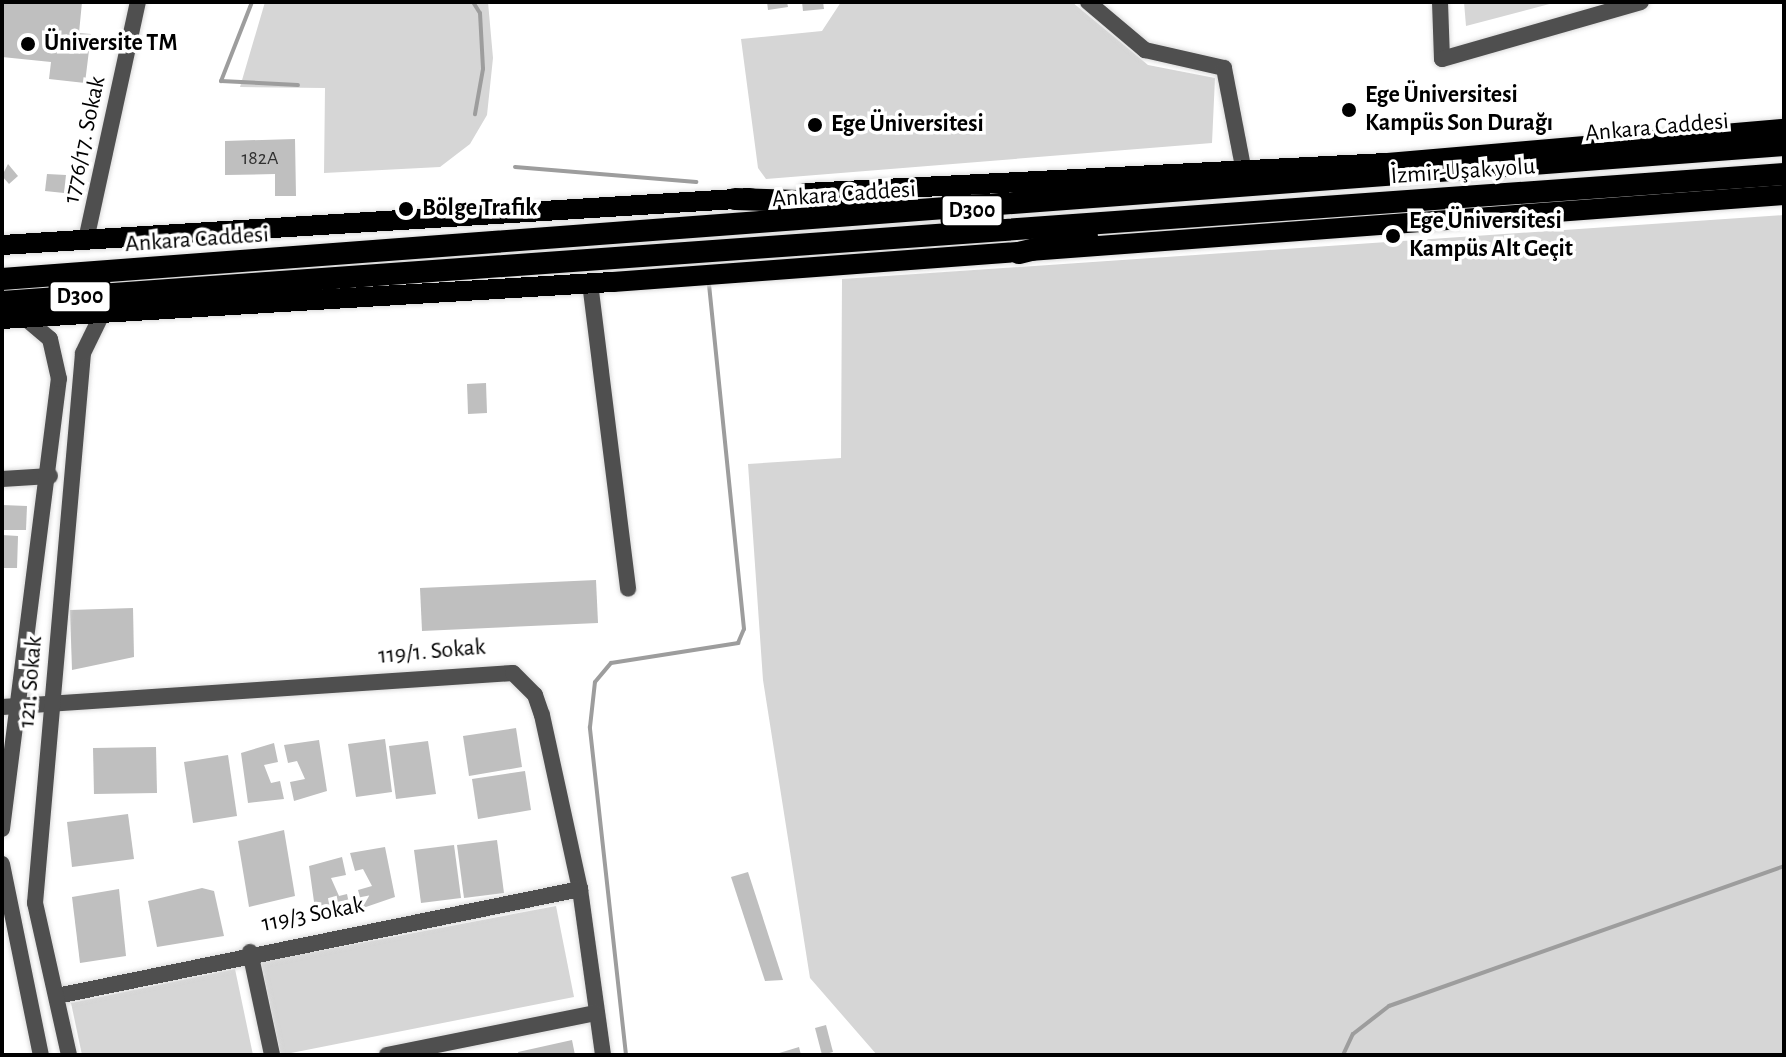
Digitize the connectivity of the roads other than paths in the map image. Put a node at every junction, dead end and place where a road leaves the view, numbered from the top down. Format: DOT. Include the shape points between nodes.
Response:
graph roads {
  1 [pos="138,2"];
  2 [pos="1088,2"];
  3 [pos="1440,2"];
  4 [pos="1641,2"];
  5 [pos="1784,130"];
  6 [pos="1784,145"];
  7 [pos="1717,149"];
  8 [pos="1244,172"];
  9 [pos="1784,174"];
  10 [pos="1696,180"];
  11 [pos="1784,187"];
  12 [pos="1784,195"];
  13 [pos="735,199"];
  14 [pos="1019,208"];
  15 [pos="1146,221"];
  16 [pos="86,240"];
  17 [pos="2,245"];
  18 [pos="1019,253"];
  19 [pos="2,279"];
  20 [pos="590,283"];
  21 [pos="2,302"];
  22 [pos="102,314"];
  23 [pos="24,317"];
  24 [pos="2,319"];
  25 [pos="50,476"];
  26 [pos="2,479"];
  27 [pos="628,589"];
  28 [pos="10,707"];
  29 [pos="53,707"];
  30 [pos="4,788"];
  31 [pos="2,829"];
  32 [pos="2,866"];
  33 [pos="580,889"];
  34 [pos="35,903"];
  35 [pos="6,908"];
  36 [pos="250,952"];
  37 [pos="57,996"];
  38 [pos="596,1013"];
  39 [pos="41,1055"];
  40 [pos="69,1055"];
  41 [pos="272,1055"];
  42 [pos="387,1055"];
  43 [pos="603,1055"];
  1 -- 16 [label="street, 1776/17. Sokak"];
  2 -- 8 [label="street" via="1145,50 1224,68"];
  3 -- 4 [label="street" via="1442,59"];
  5 -- 7 [label="highway"];
  5 -- 8 [label="main road, Ankara Caddesi"];
  6 -- 7 [label="highway, Ankara Caddesi / D300"];
  7 -- 14 [label="highway, Ankara Caddesi / D300"];
  8 -- 13 [label="main road, Ankara Caddesi"];
  9 -- 10 [label="highway, İzmir-Uşak yolu / D300"];
  10 -- 11 [label="highway"];
  10 -- 15 [label="highway, İzmir-Uşak yolu / D300"];
  12 -- 18 [label="main road"];
  13 -- 14 [label="highway"];
  13 -- 16 [label="main road, Ankara Caddesi"];
  14 -- 19 [label="highway, Ankara Caddesi / D300"];
  15 -- 18 [label="highway"];
  15 -- 21 [label="highway, Ankara Caddesi / D300"];
  16 -- 17 [label="main road, Ankara Caddesi"];
  18 -- 20 [label="main road"];
  20 -- 22 [label="main road"];
  20 -- 27 [label="street"];
  22 -- 23 [label="main road"];
  22 -- 29 [label="street, 121. Sokak" via="83,353"];
  23 -- 24 [label="main road"];
  23 -- 25 [label="street, 121. Sokak" via="57,355"];
  25 -- 26 [label="street"];
  25 -- 28 [label="street, 121. Sokak"];
  28 -- 29 [label="street"];
  28 -- 30 [label="street, 121. Sokak"];
  29 -- 33 [label="street, 119/1. Sokak" via="513,673 535,695 542,715"];
  29 -- 34 [label="street, 121. Sokak"];
  30 -- 31 [label="street, 121. Sokak"];
  32 -- 35 [label="street"];
  33 -- 36 [label="street, 119/3 Sokak"];
  33 -- 38 [label="street, 119/1. Sokak"];
  34 -- 35 [label="street"];
  34 -- 37 [label="street, 121. Sokak"];
  35 -- 39 [label="street"];
  36 -- 37 [label="street, 119/3 Sokak"];
  36 -- 41 [label="street"];
  37 -- 40 [label="street, 121. Sokak"];
  38 -- 42 [label="street"];
  38 -- 43 [label="street, 119/1. Sokak"];
}
